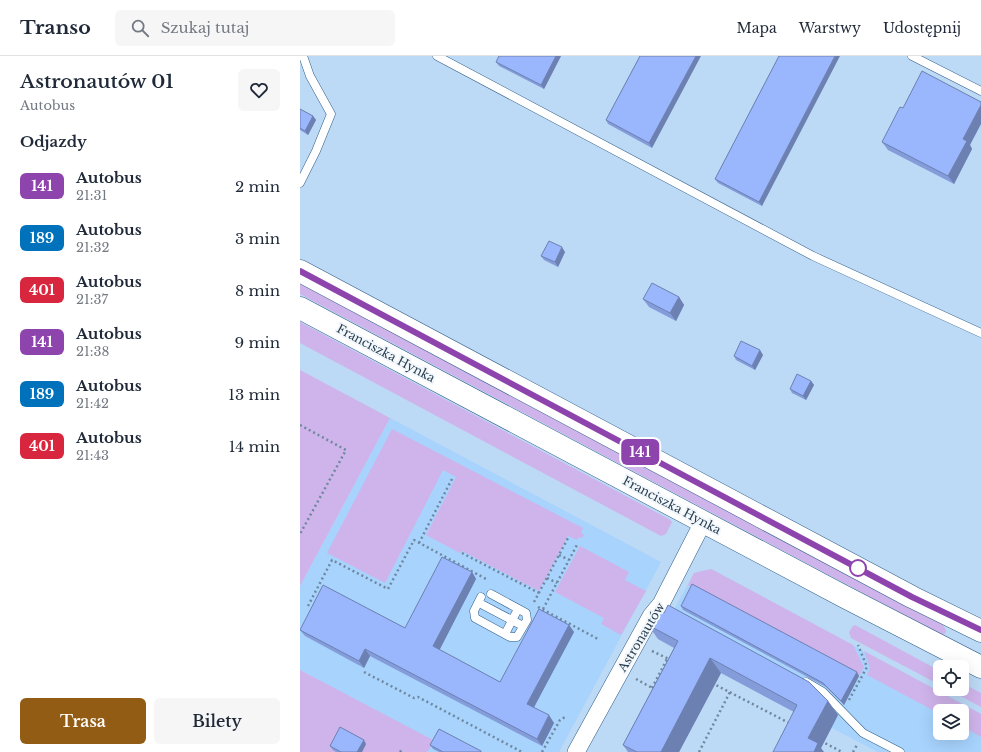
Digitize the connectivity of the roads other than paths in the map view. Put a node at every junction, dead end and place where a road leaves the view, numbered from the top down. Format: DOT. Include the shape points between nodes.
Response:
graph roads {
  1 [pos="303,56"];
  2 [pos="438,56"];
  3 [pos="912,56"];
  4 [pos="981,90"];
  5 [pos="300,183"];
  6 [pos="300,271"];
  7 [pos="300,308"];
  8 [pos="981,332"];
  9 [pos="703,522"];
  10 [pos="482,601"];
  11 [pos="518,609"];
  12 [pos="512,620"];
  13 [pos="523,626"];
  14 [pos="979,630"];
  15 [pos="505,634"];
  16 [pos="981,667"];
  17 [pos="796,677"];
  18 [pos="576,752"];
  19 [pos="900,752"];
  1 -- 5 [label="lane" via="310,76 331,114"];
  2 -- 8 [label="lane" via="813,256"];
  3 -- 4 [label="lane"];
  6 -- 14 [label="main road" via="891,586"];
  7 -- 9 [label="main road, Franciszka Hynka"];
  9 -- 16 [label="main road, Franciszka Hynka"];
  9 -- 18 [label="street, Astronautów" via="666,607 650,616"];
  10 -- 11 [label="lane" via="487,606 493,603 491,594"];
  10 -- 12 [label="lane"];
  10 -- 15 [label="lane" via="474,611 475,618"];
  11 -- 12 [label="lane"];
  11 -- 13 [label="lane" via="527,616"];
  12 -- 13 [label="lane"];
  12 -- 15 [label="lane"];
  13 -- 15 [label="lane" via="517,637"];
  17 -- 19 [label="lane" via="823,692 864,733"];
}
